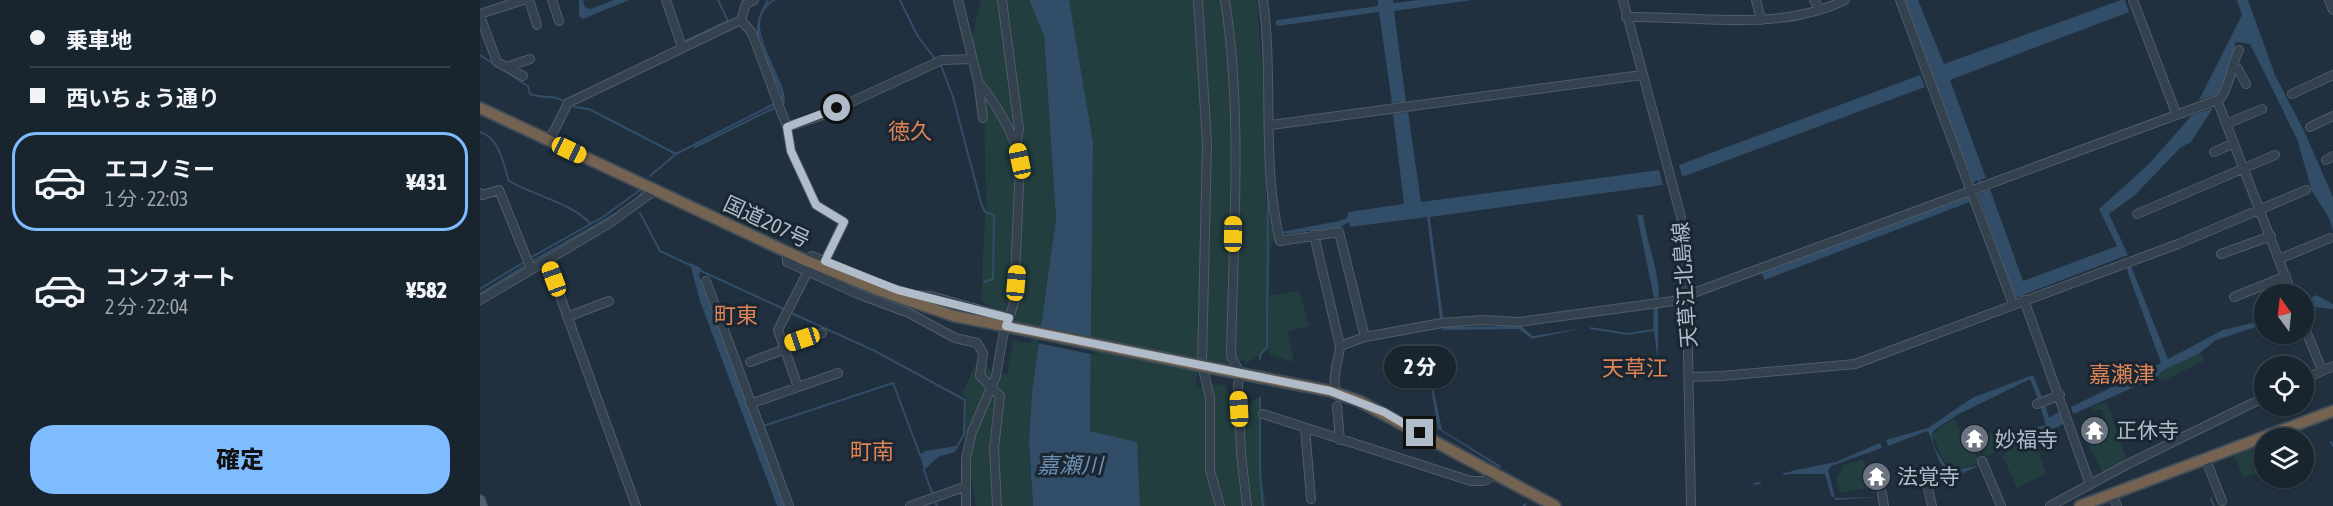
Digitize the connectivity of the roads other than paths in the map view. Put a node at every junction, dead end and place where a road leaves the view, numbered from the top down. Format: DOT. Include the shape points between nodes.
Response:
graph roads {
  1 [pos="523,0"];
  2 [pos="529,0"];
  3 [pos="552,0"];
  4 [pos="666,0"];
  5 [pos="754,0"];
  6 [pos="958,0"];
  7 [pos="1002,0"];
  8 [pos="1198,0"];
  9 [pos="1225,0"];
  10 [pos="1263,0"];
  11 [pos="1623,0"];
  12 [pos="1756,0"];
  13 [pos="1814,0"];
  14 [pos="1845,0"];
  15 [pos="1900,0"];
  16 [pos="2329,0"];
  17 [pos="2134,3"];
  18 [pos="1820,9"];
  19 [pos="2333,10"];
  20 [pos="480,15"];
  21 [pos="1626,17"];
  22 [pos="741,20"];
  23 [pos="1761,20"];
  24 [pos="559,21"];
  25 [pos="537,25"];
  26 [pos="682,44"];
  27 [pos="2239,50"];
  28 [pos="530,59"];
  29 [pos="972,59"];
  30 [pos="507,67"];
  31 [pos="2232,68"];
  32 [pos="1642,75"];
  33 [pos="2333,75"];
  34 [pos="523,76"];
  35 [pos="978,81"];
  36 [pos="2246,84"];
  37 [pos="2292,94"];
  38 [pos="2218,101"];
  39 [pos="480,108"];
  40 [pos="2262,109"];
  41 [pos="2176,113"];
  42 [pos="2333,117"];
  43 [pos="983,118"];
  44 [pos="2226,124"];
  45 [pos="1271,125"];
  46 [pos="787,127"];
  47 [pos="2310,127"];
  48 [pos="549,141"];
  49 [pos="2234,143"];
  50 [pos="1017,146"];
  51 [pos="2214,152"];
  52 [pos="2275,155"];
  53 [pos="2244,167"];
  54 [pos="1978,188"];
  55 [pos="655,190"];
  56 [pos="2306,190"];
  57 [pos="480,193"];
  58 [pos="2261,209"];
  59 [pos="2137,214"];
  60 [pos="1314,235"];
  61 [pos="2271,236"];
  62 [pos="2330,238"];
  63 [pos="787,252"];
  64 [pos="2221,254"];
  65 [pos="2279,259"];
  66 [pos="547,260"];
  67 [pos="804,260"];
  68 [pos="825,261"];
  69 [pos="531,269"];
  70 [pos="808,271"];
  71 [pos="2286,276"];
  72 [pos="706,281"];
  73 [pos="2289,284"];
  74 [pos="1688,297"];
  75 [pos="2234,297"];
  76 [pos="480,300"];
  77 [pos="2024,300"];
  78 [pos="609,301"];
  79 [pos="2013,304"];
  80 [pos="567,317"];
  81 [pos="1010,324"];
  82 [pos="822,333"];
  83 [pos="1365,337"];
  84 [pos="2311,344"];
  85 [pos="1340,346"];
  86 [pos="784,347"];
  87 [pos="750,362"];
  88 [pos="2333,366"];
  89 [pos="2322,370"];
  90 [pos="838,373"];
  91 [pos="1240,374"];
  92 [pos="2314,374"];
  93 [pos="1689,377"];
  94 [pos="1335,385"];
  95 [pos="991,386"];
  96 [pos="798,387"];
  97 [pos="2060,395"];
  98 [pos="2041,402"];
  99 [pos="2254,402"];
  100 [pos="750,404"];
  101 [pos="1337,406"];
  102 [pos="2333,411"];
  103 [pos="1263,414"];
  104 [pos="1305,428"];
  105 [pos="1340,440"];
  106 [pos="2206,460"];
  107 [pos="1983,463"];
  108 [pos="1494,475"];
  109 [pos="2090,484"];
  110 [pos="964,487"];
  111 [pos="1928,488"];
  112 [pos="1311,499"];
  113 [pos="480,500"];
  114 [pos="2115,501"];
  115 [pos="2222,501"];
  116 [pos="482,506"];
  117 [pos="636,506"];
  118 [pos="789,506"];
  119 [pos="910,506"];
  120 [pos="966,506"];
  121 [pos="997,506"];
  122 [pos="1220,506"];
  123 [pos="1247,506"];
  124 [pos="1555,506"];
  125 [pos="1691,506"];
  126 [pos="1932,506"];
  127 [pos="2001,506"];
  128 [pos="2050,506"];
  129 [pos="2080,506"];
  1 -- 20 [label="street"];
  2 -- 25 [label="street"];
  3 -- 24 [label="street"];
  4 -- 26 [label="street"];
  5 -- 22 [label="street" via="746,4"];
  6 -- 29 [label="street"];
  7 -- 50 [label="street" via="1019,129"];
  8 -- 122 [label="street" via="1207,143 1202,365 1210,398 1210,470"];
  9 -- 91 [label="street" via="1233,145 1231,356"];
  10 -- 45 [label="street"];
  11 -- 21 [label="street, 天草江北島線"];
  12 -- 23 [label="street"];
  13 -- 18 [label="street"];
  14 -- 18 [label="street"];
  15 -- 54 [label="street" via="1929,78"];
  16 -- 19 [label="street"];
  17 -- 41 [label="street"];
  18 -- 23 [label="street"];
  20 -- 30 [label="street" via="497,62"];
  21 -- 23 [label="street"];
  21 -- 32 [label="street, 天草江北島線"];
  22 -- 26 [label="street"];
  22 -- 46 [label="street" via="752,33"];
  26 -- 48 [label="street" via="568,102"];
  27 -- 31 [label="street"];
  28 -- 30 [label="street"];
  29 -- 35 [label="street"];
  29 -- 46 [label="street" via="942,60 823,115"];
  30 -- 34 [label="street"];
  31 -- 36 [label="street" via="2238,69"];
  31 -- 38 [label="street"];
  32 -- 45 [label="street"];
  32 -- 74 [label="street, 天草江北島線" via="1681,217"];
  33 -- 37 [label="street"];
  35 -- 43 [label="street"];
  35 -- 50 [label="street" via="992,98"];
  38 -- 41 [label="street"];
  38 -- 44 [label="street"];
  39 -- 48 [label="highway, 国道207号"];
  40 -- 44 [label="street"];
  41 -- 54 [label="street"];
  42 -- 47 [label="street"];
  44 -- 49 [label="street"];
  45 -- 60 [label="street" via="1271,206 1280,241"];
  46 -- 68 [label="street" via="791,151 816,205 844,222"];
  48 -- 55 [label="highway, 国道207号"];
  49 -- 51 [label="street"];
  49 -- 53 [label="street"];
  50 -- 81 [label="street" via="1018,263"];
  52 -- 53 [label="street"];
  53 -- 58 [label="street"];
  53 -- 59 [label="street"];
  54 -- 74 [label="street"];
  54 -- 79 [label="street"];
  55 -- 63 [label="highway, 国道207号"];
  55 -- 66 [label="street" via="610,224"];
  56 -- 58 [label="street"];
  57 -- 69 [label="street" via="499,190"];
  58 -- 61 [label="street"];
  58 -- 77 [label="street"];
  60 -- 83 [label="street" via="1339,232"];
  60 -- 85 [label="street"];
  61 -- 64 [label="street"];
  61 -- 65 [label="street"];
  62 -- 65 [label="street"];
  63 -- 67 [label="highway, 国道207号"];
  63 -- 70 [label="street" via="787,262"];
  65 -- 71 [label="street"];
  66 -- 69 [label="street"];
  66 -- 80 [label="street"];
  67 -- 68 [label="street" via="812,256"];
  67 -- 81 [label="highway, 国道207号" via="954,316"];
  68 -- 81 [label="street" via="881,285 931,296"];
  69 -- 76 [label="street"];
  70 -- 86 [label="street" via="778,330"];
  70 -- 95 [label="street" via="909,313 955,338 977,343 983,353 980,376"];
  71 -- 73 [label="street"];
  71 -- 75 [label="street"];
  72 -- 100 [label="street"];
  74 -- 83 [label="street" via="1519,322 1442,323"];
  74 -- 93 [label="street, 天草江北島線"];
  77 -- 79 [label="street"];
  77 -- 97 [label="street"];
  78 -- 80 [label="street"];
  79 -- 93 [label="street" via="1855,364"];
  80 -- 117 [label="street"];
  81 -- 91 [label="highway, 国道207号, bridge"];
  81 -- 95 [label="street"];
  82 -- 86 [label="street"];
  83 -- 85 [label="street"];
  84 -- 89 [label="street"];
  85 -- 94 [label="street" via="1333,374"];
  86 -- 87 [label="street"];
  86 -- 96 [label="street"];
  88 -- 89 [label="street"];
  89 -- 92 [label="street"];
  90 -- 96 [label="street"];
  91 -- 108 [label="highway, 国道207号" via="1330,391 1359,401"];
  91 -- 123 [label="street"];
  93 -- 125 [label="street, 天草江北島線"];
  95 -- 110 [label="street" via="972,432"];
  95 -- 121 [label="street" via="1000,396 994,448"];
  96 -- 100 [label="street"];
  97 -- 98 [label="street"];
  97 -- 109 [label="street"];
  99 -- 109 [label="street"];
  100 -- 118 [label="street"];
  101 -- 105 [label="street"];
  102 -- 106 [label="highway"];
  103 -- 104 [label="street"];
  104 -- 105 [label="street"];
  104 -- 112 [label="street"];
  105 -- 108 [label="street" via="1471,481 1484,481"];
  106 -- 114 [label="highway"];
  106 -- 115 [label="street"];
  107 -- 127 [label="street"];
  108 -- 124 [label="highway, 国道207号"];
  109 -- 128 [label="street"];
  110 -- 119 [label="street"];
  110 -- 120 [label="street"];
  111 -- 126 [label="street"];
  113 -- 116 [label="main road"];
  114 -- 129 [label="highway"];
}
